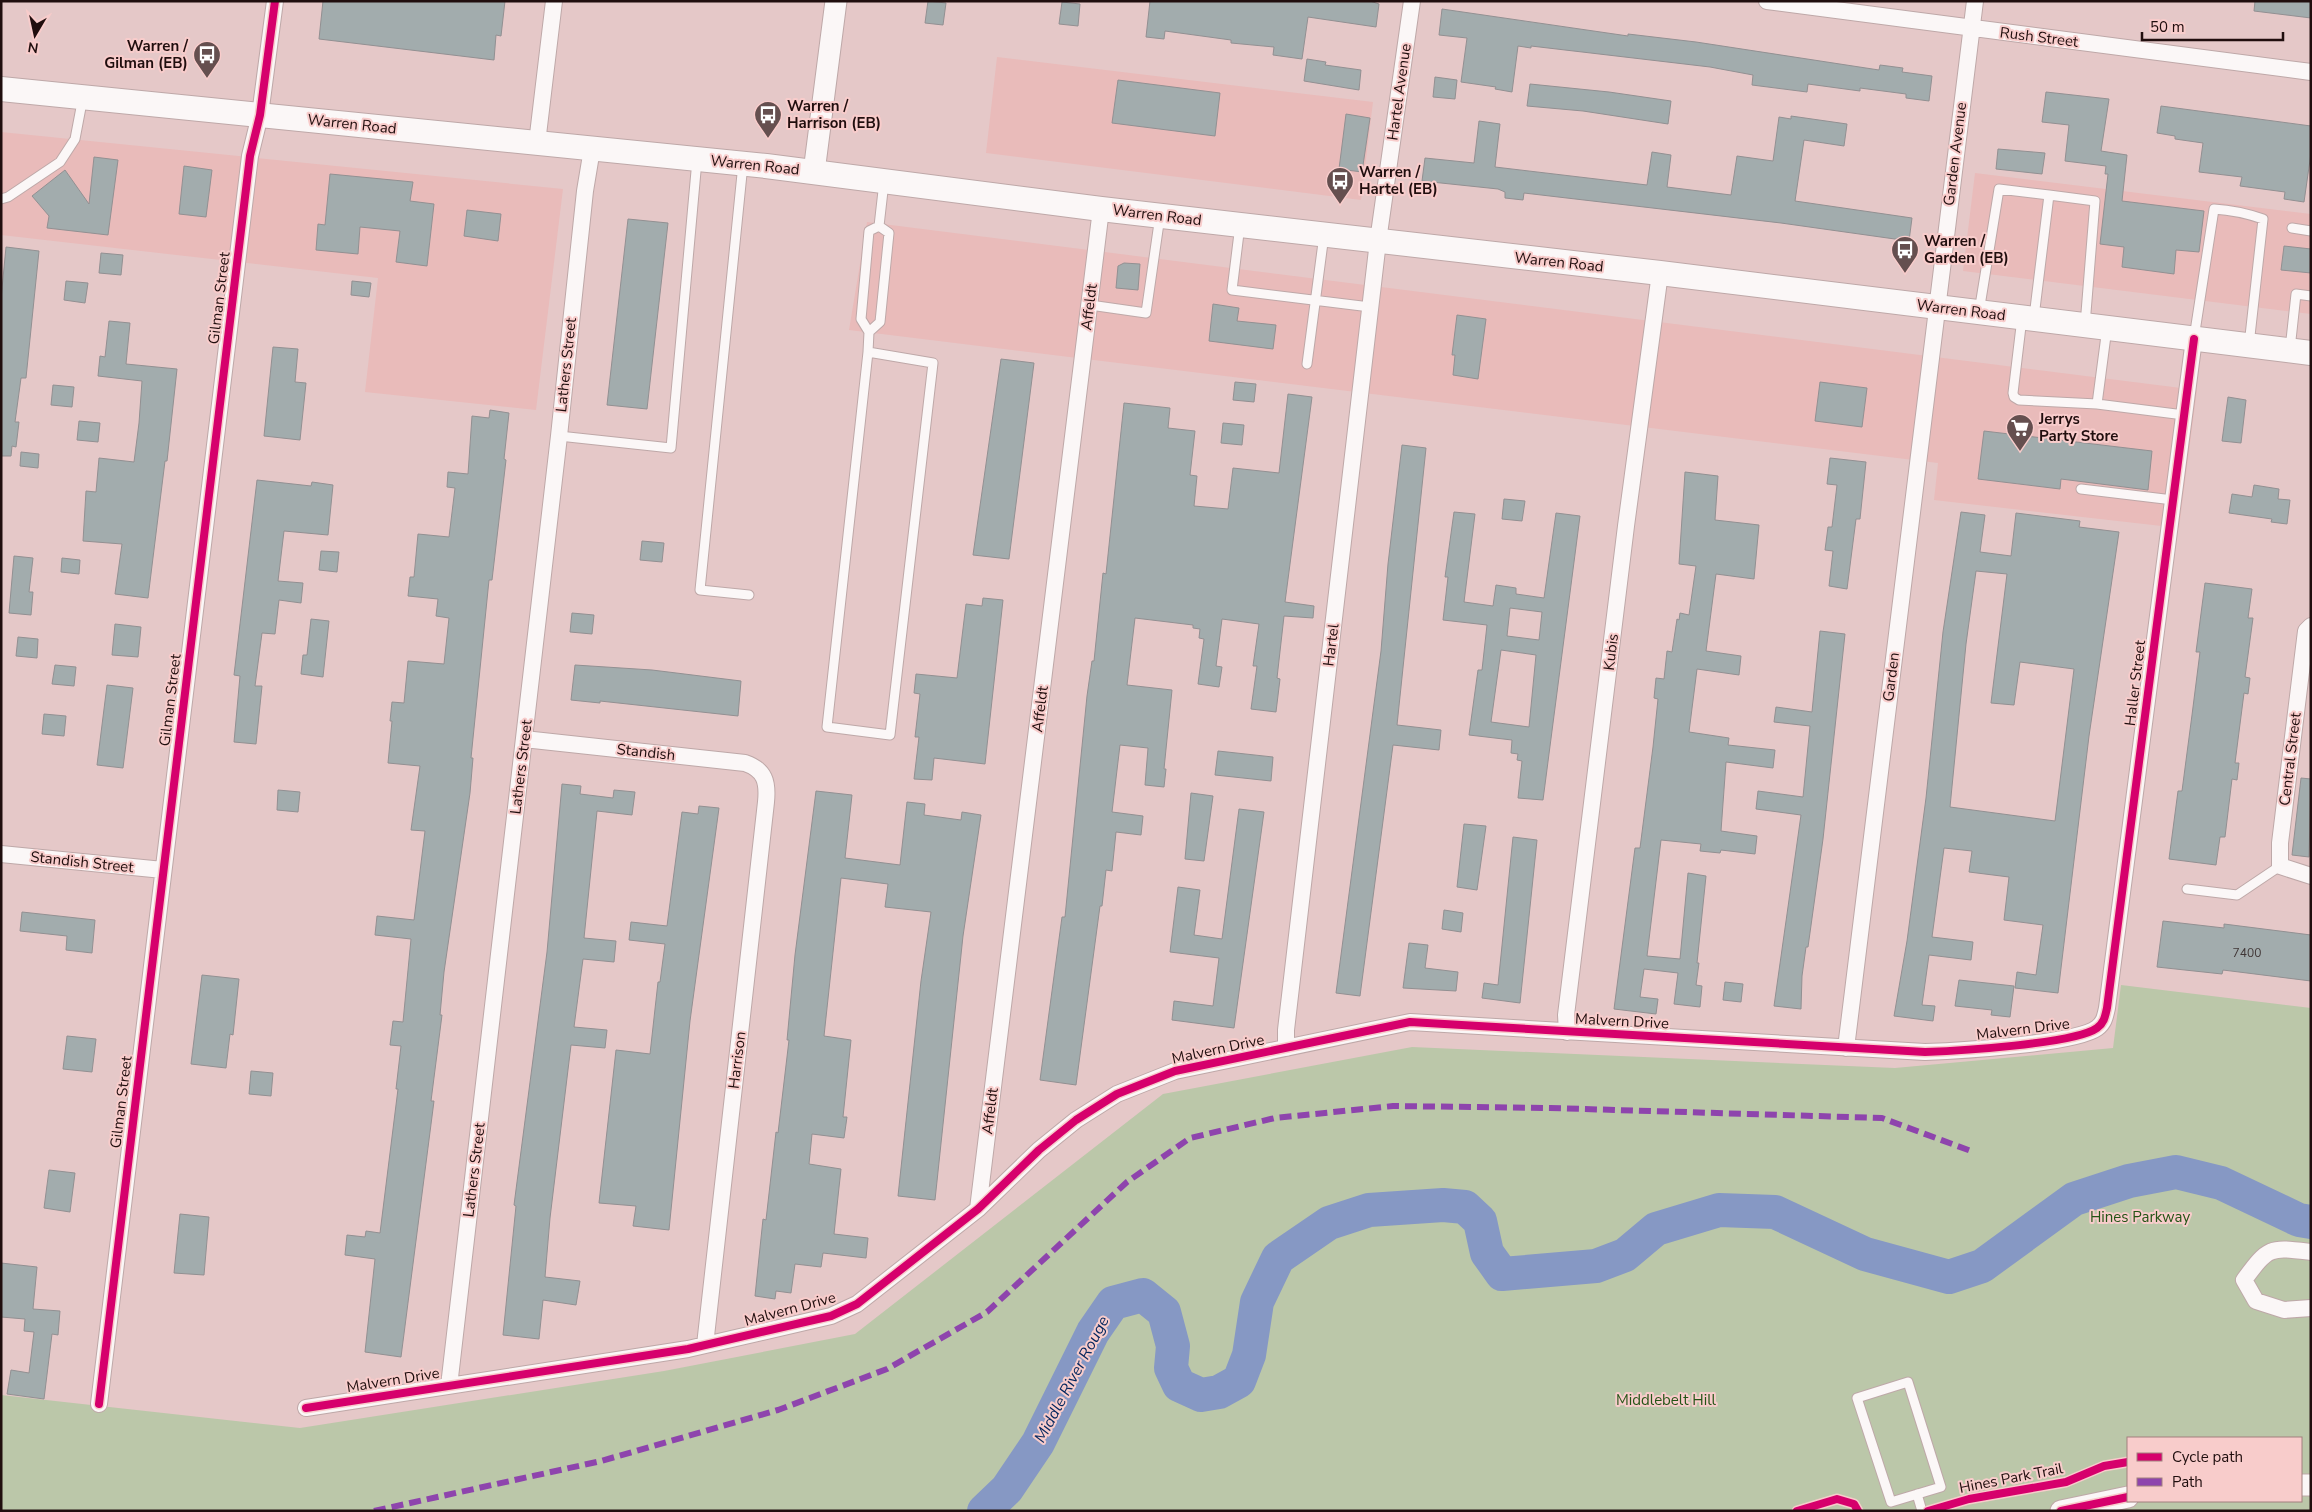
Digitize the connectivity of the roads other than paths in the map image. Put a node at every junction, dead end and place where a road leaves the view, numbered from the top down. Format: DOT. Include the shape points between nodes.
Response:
graph roads {
  1 [pos="275,1"];
  2 [pos="554,1"];
  3 [pos="836,1"];
  4 [pos="1412,1"];
  5 [pos="1767,1"];
  6 [pos="1975,1"];
  7 [pos="1971,28"];
  8 [pos="2311,72"];
  9 [pos="1,89"];
  10 [pos="83,97"];
  11 [pos="260,115"];
  12 [pos="536,143"];
  13 [pos="592,149"];
  14 [pos="697,159"];
  15 [pos="743,164"];
  16 [pos="814,172"];
  17 [pos="884,180"];
  18 [pos="2049,195"];
  19 [pos="1,199"];
  20 [pos="1101,209"];
  21 [pos="1160,216"];
  22 [pos="1240,225"];
  23 [pos="879,226"];
  24 [pos="2292,228"];
  25 [pos="2311,231"];
  26 [pos="1324,234"];
  27 [pos="1378,241"];
  28 [pos="1660,273"];
  29 [pos="2311,296"];
  30 [pos="1316,300"];
  31 [pos="1090,306"];
  32 [pos="1370,307"];
  33 [pos="1936,307"];
  34 [pos="1979,312"];
  35 [pos="2028,318"];
  36 [pos="2096,326"];
  37 [pos="869,332"];
  38 [pos="2194,338"];
  39 [pos="2249,345"];
  40 [pos="868,352"];
  41 [pos="2300,352"];
  42 [pos="1307,364"];
  43 [pos="2097,404"];
  44 [pos="2184,415"];
  45 [pos="559,436"];
  46 [pos="2081,489"];
  47 [pos="2173,500"];
  48 [pos="749,595"];
  49 [pos="2311,626"];
  50 [pos="524,739"];
  51 [pos="764,776"];
  52 [pos="1,854"];
  53 [pos="2280,866"];
  54 [pos="163,870"];
  55 [pos="2308,876"];
  56 [pos="2187,889"];
  57 [pos="2098,1028"];
  58 [pos="1567,1032"];
  59 [pos="1286,1048"];
  60 [pos="1846,1048"];
  61 [pos="978,1209"];
  62 [pos="2311,1252"];
  63 [pos="2311,1308"];
  64 [pos="705,1345"];
  65 [pos="449,1386"];
  66 [pos="99,1404"];
  67 [pos="306,1408"];
  68 [pos="1917,1494"];
  69 [pos="2127,1497"];
  70 [pos="1922,1511"];
  71 [pos="2061,1511"];
  1 -- 11 [label="street, Gilman Street"];
  2 -- 12 [label="street"];
  3 -- 16 [label="street"];
  4 -- 27 [label="street, Hartel Avenue"];
  5 -- 7 [label="street, Rush Street"];
  6 -- 7 [label="street, Garden Avenue"];
  7 -- 8 [label="street, Rush Street"];
  7 -- 33 [label="street, Garden Avenue"];
  9 -- 10 [label="main road, Warren Road"];
  10 -- 11 [label="main road, Warren Road"];
  10 -- 19 [label="lane" via="75,139 60,162"];
  11 -- 12 [label="main road, Warren Road"];
  11 -- 54 [label="street, Gilman Street" via="250,156"];
  12 -- 13 [label="main road, Warren Road"];
  13 -- 14 [label="main road, Warren Road"];
  13 -- 45 [label="street, Lathers Street"];
  14 -- 15 [label="main road, Warren Road"];
  14 -- 45 [label="lane" via="671,448"];
  15 -- 16 [label="main road, Warren Road"];
  15 -- 48 [label="lane" via="700,590"];
  16 -- 17 [label="main road, Warren Road"];
  17 -- 20 [label="main road, Warren Road"];
  17 -- 23 [label="lane"];
  18 -- 34 [label="lane" via="1999,189"];
  18 -- 35 [label="lane"];
  18 -- 36 [label="lane" via="2095,201"];
  20 -- 21 [label="main road, Warren Road"];
  20 -- 31 [label="street, Affeldt"];
  21 -- 22 [label="main road, Warren Road"];
  21 -- 31 [label="lane" via="1146,313"];
  22 -- 26 [label="main road, Warren Road"];
  22 -- 30 [label="lane" via="1232,290"];
  23 -- 37 [label="lane" via="869,231 861,318"];
  23 -- 37 [label="lane" via="890,233 880,322"];
  24 -- 25 [label="lane"];
  26 -- 27 [label="main road, Warren Road"];
  26 -- 30 [label="lane"];
  27 -- 28 [label="main road, Warren Road"];
  27 -- 32 [label="street, Hartel"];
  28 -- 33 [label="main road, Warren Road"];
  28 -- 58 [label="street, Kubis" via="1626,526"];
  29 -- 41 [label="lane" via="2296,294"];
  30 -- 32 [label="lane"];
  30 -- 42 [label="lane"];
  31 -- 61 [label="street, Affeldt"];
  32 -- 59 [label="street, Hartel"];
  33 -- 34 [label="main road, Warren Road"];
  33 -- 60 [label="street, Garden"];
  34 -- 35 [label="main road, Warren Road"];
  35 -- 36 [label="main road, Warren Road"];
  35 -- 43 [label="lane" via="2014,397 2019,400"];
  36 -- 38 [label="main road, Warren Road"];
  36 -- 43 [label="lane"];
  37 -- 40 [label="lane"];
  38 -- 39 [label="main road, Warren Road"];
  38 -- 39 [label="lane" via="2214,209 2228,210 2263,219"];
  38 -- 44 [label="street, Haller Street"];
  39 -- 41 [label="main road, Warren Road"];
  40 -- 40 [label="lane" via="827,727 890,735 933,362"];
  43 -- 44 [label="lane"];
  44 -- 47 [label="street, Haller Street"];
  45 -- 50 [label="street, Lathers Street"];
  46 -- 47 [label="lane"];
  47 -- 57 [label="street, Haller Street" via="2107,1008 2104,1022"];
  49 -- 53 [label="street, Central Street" via="2306,631 2280,843"];
  50 -- 51 [label="street, Standish" via="745,762 758,768"];
  50 -- 65 [label="street, Lathers Street"];
  51 -- 64 [label="street, Harrison" via="766,802"];
  52 -- 54 [label="street, Standish Street"];
  53 -- 55 [label="street"];
  53 -- 56 [label="lane" via="2237,895"];
  54 -- 66 [label="street, Gilman Street"];
  57 -- 60 [label="street, Malvern Drive" via="2075,1037 1947,1052"];
  58 -- 59 [label="street, Malvern Drive" via="1410,1022"];
  58 -- 60 [label="street, Malvern Drive"];
  59 -- 61 [label="street, Malvern Drive" via="1175,1070 1117,1094 1076,1120 1039,1150"];
  61 -- 64 [label="street, Malvern Drive" via="857,1304 831,1316"];
  62 -- 63 [label="street" via="2278,1248 2261,1257 2244,1280 2256,1301 2284,1310"];
  64 -- 65 [label="street, Malvern Drive"];
  65 -- 67 [label="street, Malvern Drive"];
  68 -- 68 [label="lane" via="1942,1487 1908,1382 1857,1398 1891,1502"];
  68 -- 70 [label="lane"];
  69 -- 71 [label="street"];
}
